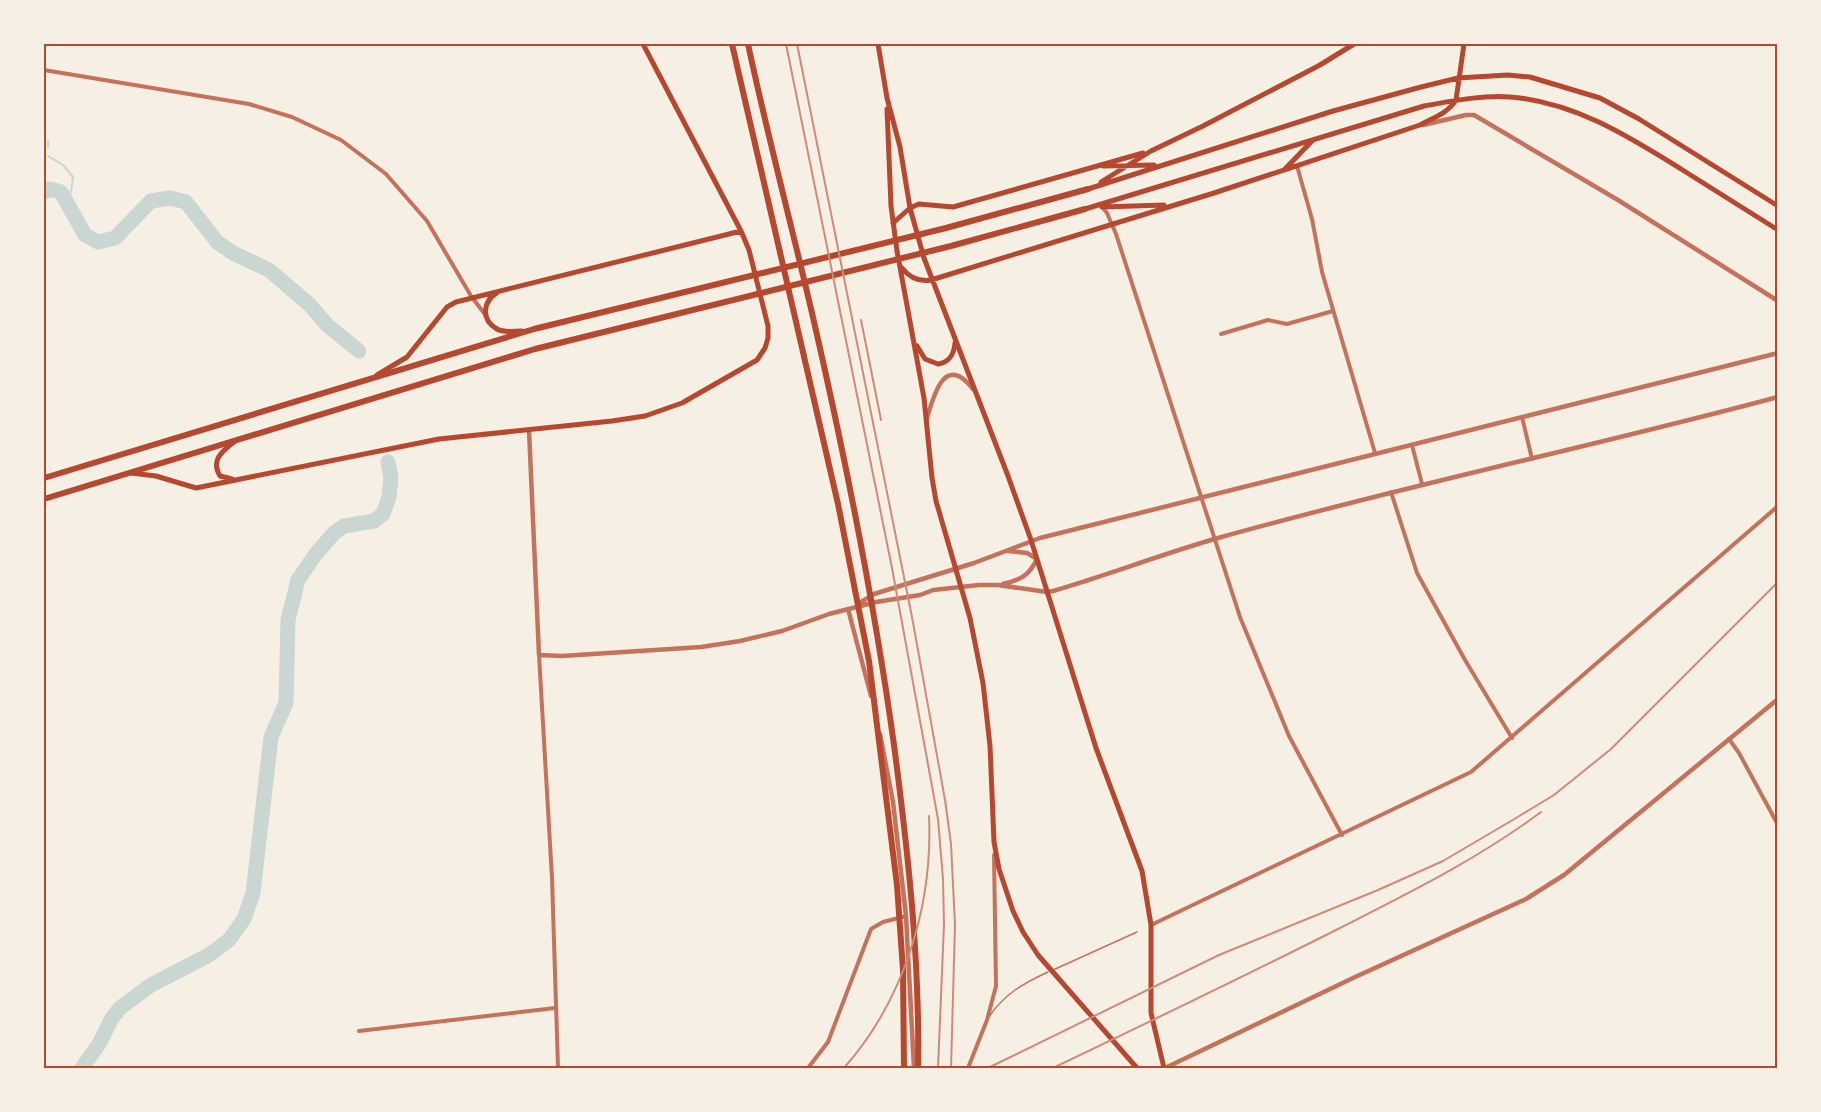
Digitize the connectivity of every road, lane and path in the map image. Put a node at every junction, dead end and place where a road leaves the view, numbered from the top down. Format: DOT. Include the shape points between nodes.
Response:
graph roads {
  1 [pos="643,44"];
  2 [pos="732,44"];
  3 [pos="748,44"];
  4 [pos="878,44"];
  5 [pos="1354,44"];
  6 [pos="1464,44"];
  7 [pos="44,70"];
  8 [pos="1458,78"];
  9 [pos="887,98"];
  10 [pos="1456,100"];
  11 [pos="1420,125"];
  12 [pos="1314,138"];
  13 [pos="1151,151"];
  14 [pos="1166,163"];
  15 [pos="1096,166"];
  16 [pos="1298,166"];
  17 [pos="1125,167"];
  18 [pos="1283,171"];
  19 [pos="1088,189"];
  20 [pos="1179,203"];
  21 [pos="1778,206"];
  22 [pos="1101,207"];
  23 [pos="910,208"];
  24 [pos="1085,209"];
  25 [pos="893,223"];
  26 [pos="1111,223"];
  27 [pos="1778,230"];
  28 [pos="741,231"];
  29 [pos="900,267"];
  30 [pos="931,280"];
  31 [pos="502,290"];
  32 [pos="471,296"];
  33 [pos="1778,301"];
  34 [pos="1333,311"];
  35 [pos="487,317"];
  36 [pos="534,329"];
  37 [pos="1221,334"];
  38 [pos="914,339"];
  39 [pos="955,340"];
  40 [pos="1778,353"];
  41 [pos="367,380"];
  42 [pos="978,397"];
  43 [pos="1778,397"];
  44 [pos="1521,417"];
  45 [pos="927,418"];
  46 [pos="529,430"];
  47 [pos="241,437"];
  48 [pos="1412,445"];
  49 [pos="1375,453"];
  50 [pos="1532,459"];
  51 [pos="129,473"];
  52 [pos="44,478"];
  53 [pos="237,480"];
  54 [pos="1422,484"];
  55 [pos="1391,492"];
  56 [pos="1200,497"];
  57 [pos="44,499"];
  58 [pos="1778,506"];
  59 [pos="1214,539"];
  60 [pos="1031,540"];
  61 [pos="1005,551"];
  62 [pos="1037,560"];
  63 [pos="955,569"];
  64 [pos="998,585"];
  65 [pos="960,587"];
  66 [pos="1047,592"];
  67 [pos="848,609"];
  68 [pos="539,656"];
  69 [pos="1778,699"];
  70 [pos="1512,738"];
  71 [pos="1729,739"];
  72 [pos="1778,825"];
  73 [pos="1342,835"];
  74 [pos="994,842"];
  75 [pos="906,916"];
  76 [pos="1151,925"];
  77 [pos="1137,932"];
  78 [pos="1051,971"];
  79 [pos="555,1008"];
  80 [pos="987,1020"];
  81 [pos="359,1031"];
  82 [pos="558,1068"];
  83 [pos="808,1068"];
  84 [pos="904,1068"];
  85 [pos="916,1068"];
  86 [pos="969,1068"];
  87 [pos="1137,1068"];
  88 [pos="1165,1068"];
  1 -- 28 [label="main road"];
  2 -- 84 [label="main road" via="838,504 869,661 897,885"];
  3 -- 85 [label="main road" via="813,315 882,656 911,884"];
  4 -- 9 [label="main road"];
  5 -- 13 [label="main road"];
  6 -- 8 [label="main road"];
  7 -- 32 [label="street" via="249,104 292,117 341,140 386,174 427,221"];
  8 -- 10 [label="main road"];
  8 -- 14 [label="main road" via="1333,111"];
  8 -- 21 [label="main road" via="1530,77 1600,98"];
  9 -- 23 [label="main road"];
  9 -- 25 [label="main road"];
  10 -- 11 [label="main road"];
  10 -- 12 [label="main road"];
  10 -- 27 [label="main road" via="1534,100 1592,118 1632,138"];
  11 -- 16 [label="main road"];
  11 -- 33 [label="street" via="1474,115"];
  12 -- 18 [label="main road"];
  12 -- 24 [label="main road"];
  13 -- 15 [label="main road"];
  13 -- 17 [label="main road"];
  14 -- 17 [label="main road"];
  14 -- 19 [label="main road"];
  15 -- 17 [label="main road"];
  15 -- 23 [label="main road" via="952,207 919,204"];
  16 -- 18 [label="main road"];
  16 -- 34 [label="street"];
  17 -- 19 [label="main road"];
  18 -- 20 [label="main road"];
  19 -- 36 [label="main road" via="946,228"];
  20 -- 22 [label="main road"];
  20 -- 26 [label="main road"];
  22 -- 24 [label="main road"];
  22 -- 26 [label="street"];
  23 -- 25 [label="main road"];
  23 -- 30 [label="main road"];
  24 -- 47 [label="main road" via="535,349"];
  25 -- 29 [label="main road"];
  26 -- 30 [label="main road"];
  26 -- 56 [label="street"];
  28 -- 31 [label="main road"];
  28 -- 46 [label="main road" via="768,326 765,348 757,360 682,402 645,416"];
  29 -- 30 [label="main road" via="921,281"];
  29 -- 38 [label="main road"];
  30 -- 39 [label="main road"];
  31 -- 32 [label="main road"];
  31 -- 35 [label="main road" via="488,300"];
  32 -- 35 [label="street"];
  32 -- 41 [label="main road" via="447,308 407,357"];
  34 -- 37 [label="street" via="1287,324 1268,320"];
  34 -- 49 [label="street"];
  35 -- 36 [label="main road" via="498,329 508,332"];
  36 -- 41 [label="main road"];
  38 -- 39 [label="main road" via="925,359 938,364 951,357"];
  38 -- 45 [label="main road"];
  39 -- 42 [label="main road"];
  40 -- 44 [label="street"];
  41 -- 52 [label="main road"];
  42 -- 45 [label="street" via="963,378 948,376 936,387"];
  42 -- 60 [label="main road"];
  43 -- 50 [label="street"];
  44 -- 48 [label="street"];
  44 -- 50 [label="street"];
  45 -- 63 [label="main road" via="936,501"];
  46 -- 53 [label="main road" via="440,439"];
  46 -- 68 [label="street"];
  47 -- 51 [label="main road"];
  47 -- 53 [label="main road" via="215,464 220,476"];
  48 -- 49 [label="street"];
  48 -- 54 [label="street"];
  49 -- 56 [label="street"];
  50 -- 54 [label="street"];
  51 -- 53 [label="main road" via="196,488"];
  51 -- 57 [label="main road"];
  54 -- 55 [label="street"];
  55 -- 59 [label="street"];
  55 -- 70 [label="street" via="1417,573"];
  56 -- 59 [label="street"];
  56 -- 60 [label="street"];
  58 -- 70 [label="street"];
  59 -- 66 [label="street"];
  59 -- 73 [label="street" via="1240,617 1282,720"];
  60 -- 61 [label="street"];
  60 -- 62 [label="main road"];
  61 -- 62 [label="street" via="1027,553"];
  61 -- 63 [label="street"];
  62 -- 64 [label="street" via="1024,577"];
  62 -- 66 [label="main road"];
  63 -- 65 [label="main road"];
  63 -- 67 [label="street" via="874,594"];
  64 -- 65 [label="street"];
  64 -- 66 [label="street"];
  65 -- 67 [label="street"];
  65 -- 74 [label="main road" via="986,703"];
  66 -- 76 [label="main road" via="1096,748 1140,863"];
  67 -- 68 [label="street" via="782,631 701,647"];
  67 -- 75 [label="street" via="885,758"];
  68 -- 79 [label="street"];
  69 -- 71 [label="street"];
  70 -- 73 [label="street" via="1458,780"];
  71 -- 72 [label="street"];
  71 -- 88 [label="street" via="1564,875 1535,894"];
  73 -- 76 [label="street"];
  74 -- 78 [label="main road" via="1013,911"];
  74 -- 80 [label="street" via="996,986"];
  75 -- 83 [label="street" via="871,928 828,1042"];
  75 -- 85 [label="street"];
  76 -- 88 [label="main road" via="1150,1013"];
  77 -- 78 [label="lane"];
  78 -- 80 [label="lane" via="1005,997"];
  78 -- 87 [label="main road"];
  79 -- 81 [label="street"];
  79 -- 82 [label="street"];
  80 -- 86 [label="street"];
}
